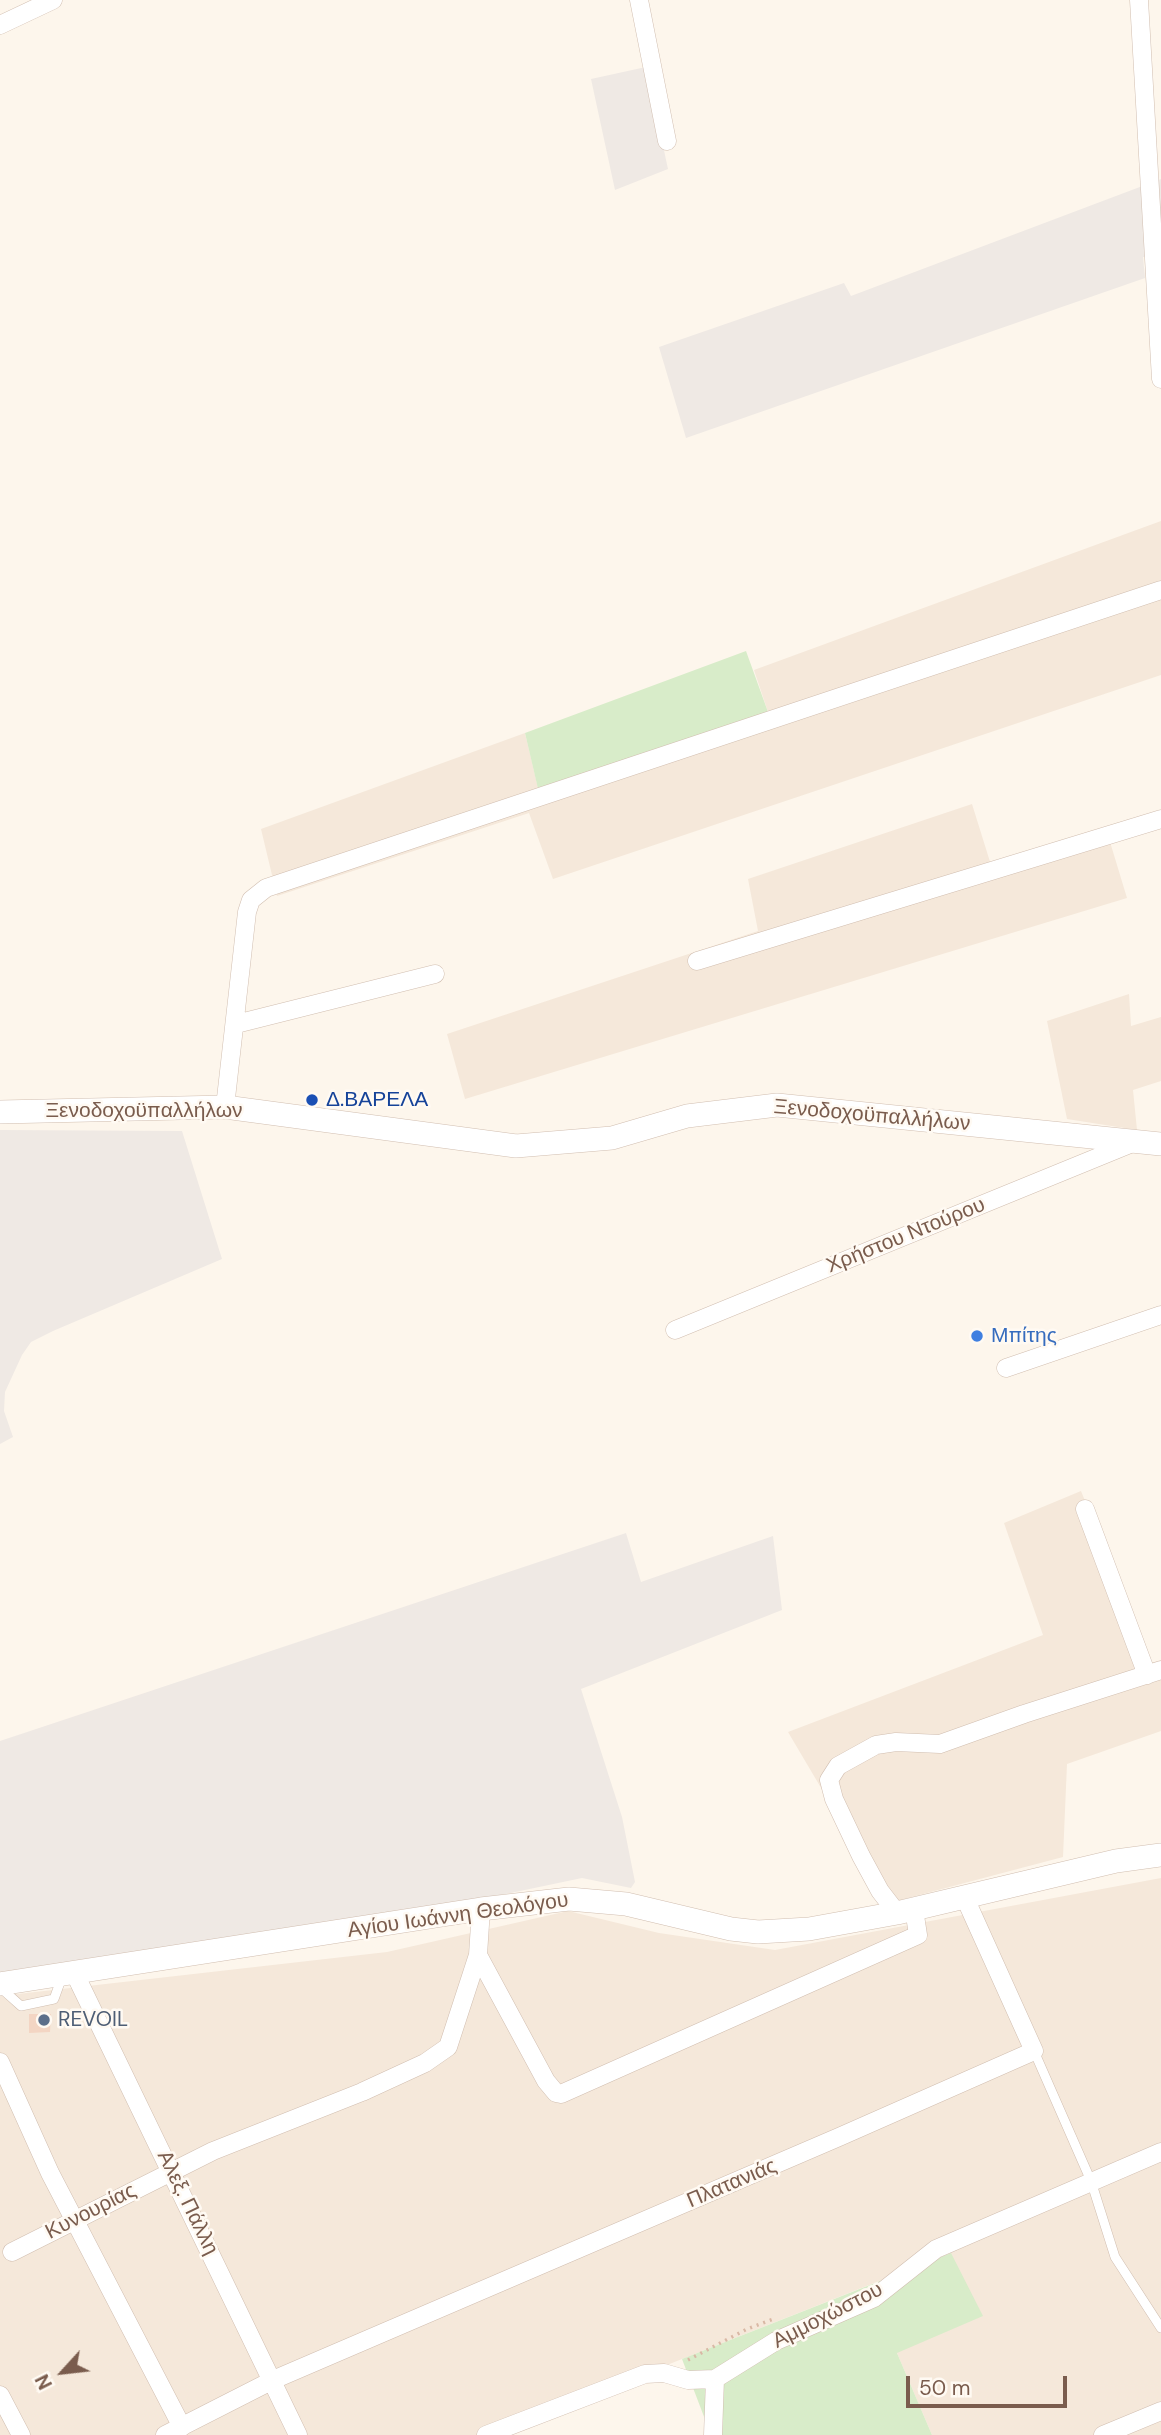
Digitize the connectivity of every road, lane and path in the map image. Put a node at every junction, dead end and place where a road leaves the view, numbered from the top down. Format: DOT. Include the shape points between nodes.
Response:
graph roads {
  1 [pos="53,0"];
  2 [pos="639,0"];
  3 [pos="1139,0"];
  4 [pos="0,24"];
  5 [pos="667,141"];
  6 [pos="1157,263"];
  7 [pos="1161,379"];
  8 [pos="1161,590"];
  9 [pos="1161,819"];
  10 [pos="697,961"];
  11 [pos="435,974"];
  12 [pos="236,1024"];
  13 [pos="225,1107"];
  14 [pos="0,1112"];
  15 [pos="1137,1141"];
  16 [pos="1161,1144"];
  17 [pos="1161,1315"];
  18 [pos="675,1330"];
  19 [pos="1006,1368"];
  20 [pos="1085,1509"];
  21 [pos="1154,1672"];
  22 [pos="1161,1855"];
  23 [pos="965,1898"];
  24 [pos="481,1909"];
  25 [pos="906,1911"];
  26 [pos="478,1955"];
  27 [pos="69,1973"];
  28 [pos="0,1986"];
  29 [pos="1034,2051"];
  30 [pos="0,2062"];
  31 [pos="1161,2152"];
  32 [pos="171,2171"];
  33 [pos="1091,2181"];
  34 [pos="74,2220"];
  35 [pos="12,2252"];
  36 [pos="1161,2328"];
  37 [pos="715,2379"];
  38 [pos="273,2380"];
  39 [pos="0,2395"];
  40 [pos="1161,2411"];
  41 [pos="182,2427"];
  42 [pos="21,2435"];
  43 [pos="165,2435"];
  44 [pos="298,2435"];
  45 [pos="486,2435"];
  46 [pos="713,2435"];
  47 [pos="1103,2435"];
  1 -- 4 [label="street"];
  2 -- 5 [label="street"];
  3 -- 6 [label="street"];
  6 -- 7 [label="street"];
  8 -- 12 [label="street" via="266,888 251,900 247,912"];
  9 -- 10 [label="street"];
  11 -- 12 [label="street"];
  12 -- 13 [label="street"];
  13 -- 14 [label="street, Ξενοδοχοϋπαλλήλων"];
  13 -- 15 [label="street, Ξενοδοχοϋπαλλήλων" via="516,1146 612,1138 687,1116 777,1105"];
  15 -- 16 [label="street, Ξενοδοχοϋπαλλήλων"];
  15 -- 18 [label="street, Χρήστου Ντούρου"];
  17 -- 19 [label="street"];
  20 -- 21 [label="street"];
  21 -- 25 [label="street" via="940,1744 876,1745 838,1766 829,1780 834,1799 880,1891"];
  22 -- 23 [label="street, Αγίου Ιωάννη Θεολόγου" via="1116,1861"];
  23 -- 25 [label="street, Αγίου Ιωάννη Θεολόγου"];
  23 -- 29 [label="street"];
  24 -- 25 [label="street, Αγίου Ιωάννη Θεολόγου" via="596,1900 758,1932 809,1929"];
  24 -- 26 [label="street, Κυνουρίας"];
  24 -- 27 [label="street, Αγίου Ιωάννη Θεολόγου"];
  25 -- 26 [label="street" via="918,1935 561,2094 546,2081"];
  26 -- 32 [label="street, Κυνουρίας" via="449,2047 387,2080"];
  27 -- 28 [label="street, Αγίου Ιωάννη Θεολόγου"];
  27 -- 32 [label="street, Αλεξ. Πάλλη"];
  29 -- 33 [label="lane"];
  29 -- 38 [label="street, Πλατανιάς"];
  30 -- 34 [label="street"];
  31 -- 33 [label="street, Αμμοχώστου"];
  32 -- 34 [label="street, Κυνουρίας"];
  32 -- 38 [label="street, Αλεξ. Πάλλη"];
  33 -- 36 [label="lane" via="1115,2257"];
  33 -- 37 [label="street, Αμμοχώστου" via="936,2249 874,2298 776,2341"];
  34 -- 35 [label="street, Κυνουρίας"];
  34 -- 41 [label="street"];
  37 -- 45 [label="street" via="645,2374"];
  37 -- 46 [label="street"];
  38 -- 41 [label="street, Πλατανιάς"];
  38 -- 44 [label="street, Αλεξ. Πάλλη"];
  39 -- 42 [label="street"];
  40 -- 47 [label="street"];
  41 -- 43 [label="street, Πλατανιάς"];
}
